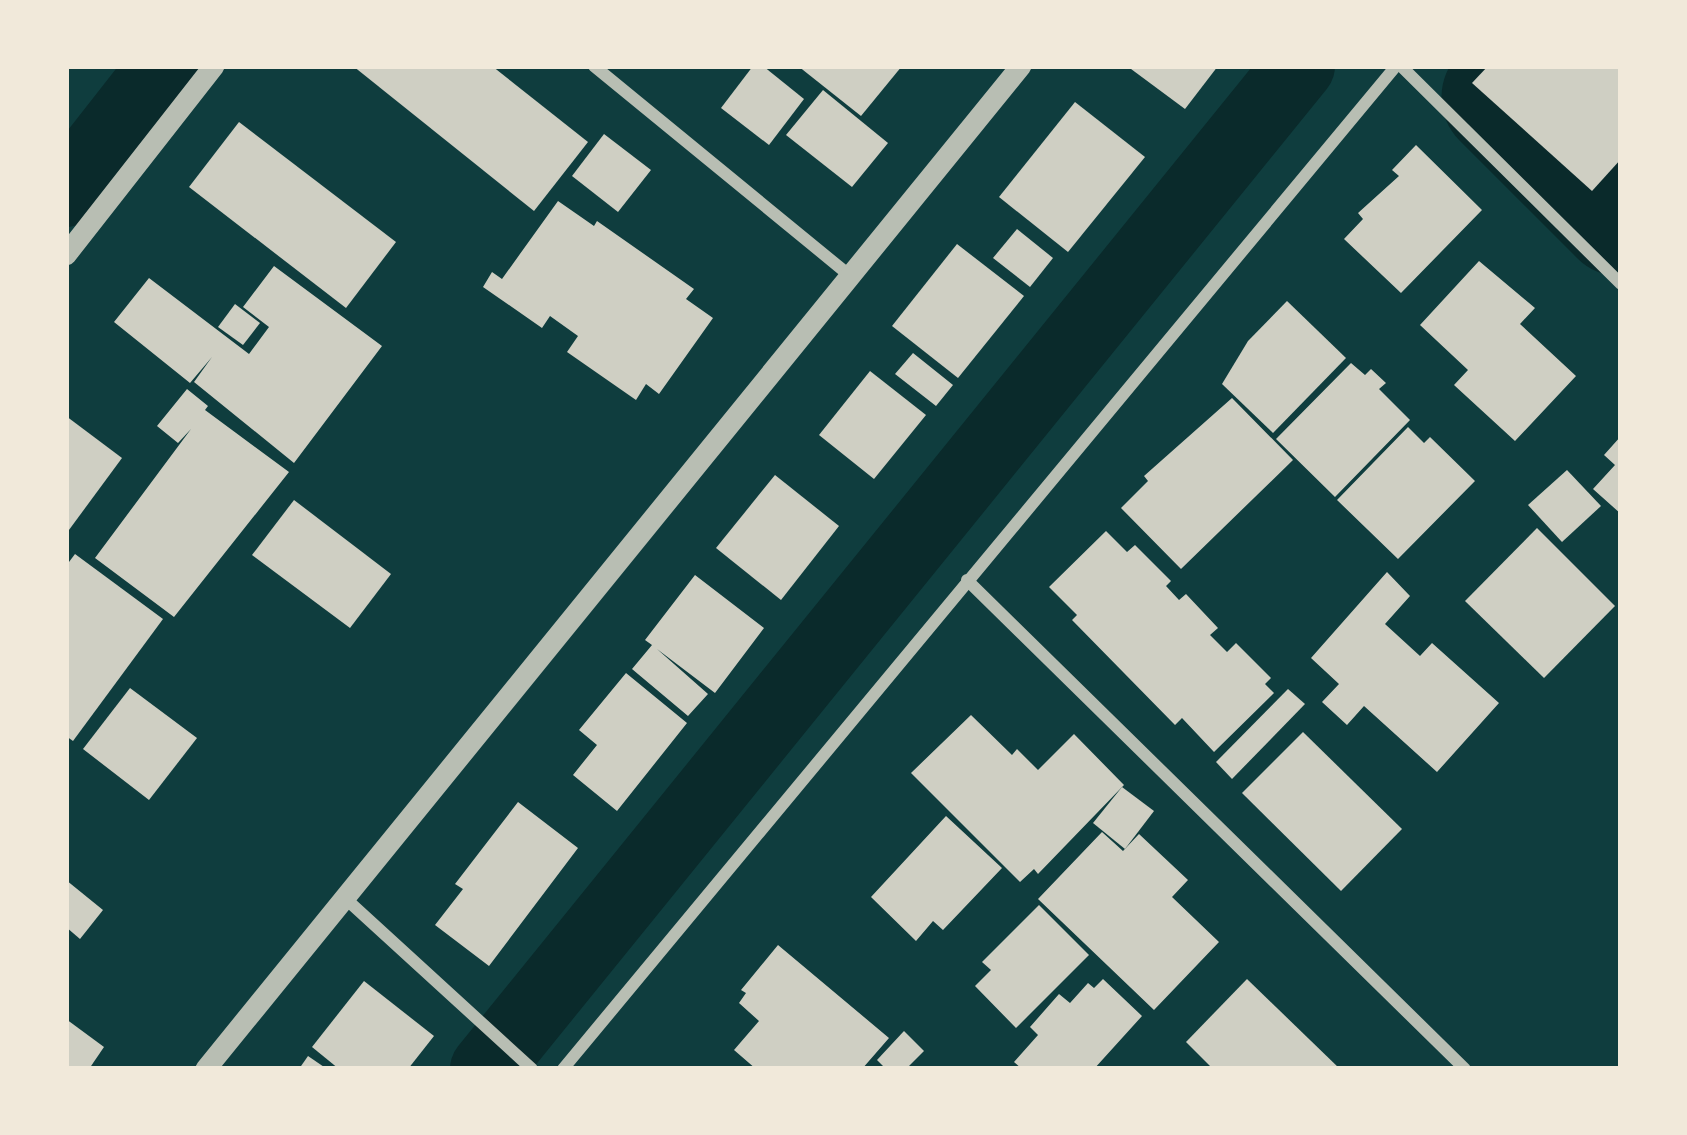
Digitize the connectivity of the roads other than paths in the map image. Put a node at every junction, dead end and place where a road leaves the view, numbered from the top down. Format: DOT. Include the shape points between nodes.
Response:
graph roads {
  1 [pos="214,66"];
  2 [pos="594,66"];
  3 [pos="1022,66"];
  4 [pos="1398,66"];
  5 [pos="66,255"];
  6 [pos="849,275"];
  7 [pos="1621,284"];
  8 [pos="968,580"];
  9 [pos="346,899"];
  10 [pos="206,1069"];
  11 [pos="532,1069"];
  12 [pos="563,1069"];
  13 [pos="1466,1069"];
  1 -- 5 [label="street"];
  2 -- 6 [label="street"];
  3 -- 6 [label="street"];
  4 -- 7 [label="street"];
  4 -- 8 [label="street"];
  6 -- 9 [label="street"];
  8 -- 12 [label="street"];
  8 -- 13 [label="street"];
  9 -- 10 [label="street"];
  9 -- 11 [label="street"];
}
